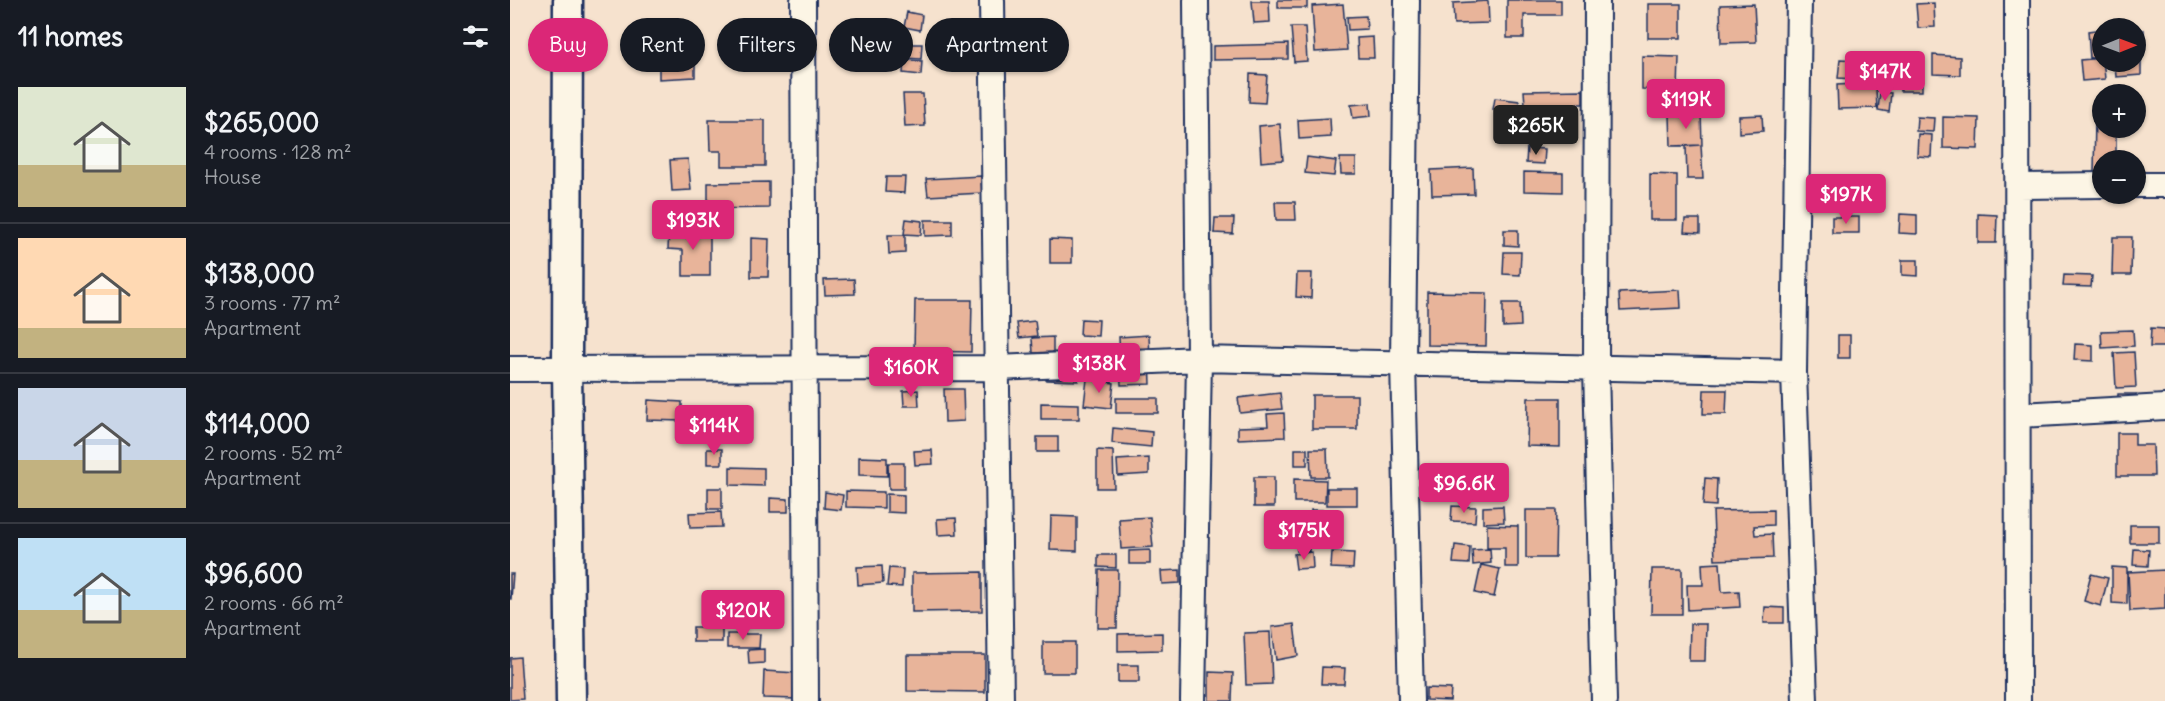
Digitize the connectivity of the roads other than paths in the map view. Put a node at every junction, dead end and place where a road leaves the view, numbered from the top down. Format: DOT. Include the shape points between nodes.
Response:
graph roads {
  1 [pos="568,0"];
  2 [pos="803,0"];
  3 [pos="992,0"];
  4 [pos="1196,0"];
  5 [pos="1407,0"];
  6 [pos="1597,0"];
  7 [pos="1799,0"];
  8 [pos="2017,0"];
  9 [pos="2165,184"];
  10 [pos="2092,185"];
  11 [pos="2146,185"];
  12 [pos="2018,186"];
  13 [pos="1199,359"];
  14 [pos="1403,362"];
  15 [pos="1596,367"];
  16 [pos="567,368"];
  17 [pos="997,368"];
  18 [pos="510,369"];
  19 [pos="807,369"];
  20 [pos="1794,372"];
  21 [pos="2165,407"];
  22 [pos="2019,415"];
  23 [pos="571,701"];
  24 [pos="806,701"];
  25 [pos="1001,701"];
  26 [pos="1193,701"];
  27 [pos="1411,701"];
  28 [pos="1604,701"];
  29 [pos="1805,701"];
  30 [pos="2018,701"];
  1 -- 16 [label="street"];
  2 -- 19 [label="street"];
  3 -- 17 [label="street"];
  4 -- 13 [label="street"];
  5 -- 14 [label="street"];
  6 -- 15 [label="street"];
  7 -- 20 [label="street"];
  8 -- 12 [label="street"];
  9 -- 11 [label="street"];
  10 -- 12 [label="street"];
  12 -- 22 [label="street"];
  13 -- 14 [label="street"];
  13 -- 17 [label="street"];
  13 -- 26 [label="street"];
  14 -- 15 [label="street"];
  14 -- 27 [label="street"];
  15 -- 20 [label="street"];
  15 -- 28 [label="street"];
  16 -- 18 [label="street"];
  16 -- 19 [label="street"];
  16 -- 23 [label="street"];
  17 -- 19 [label="street"];
  17 -- 25 [label="street"];
  19 -- 24 [label="street"];
  20 -- 29 [label="street"];
  21 -- 22 [label="street"];
  22 -- 30 [label="street"];
}
